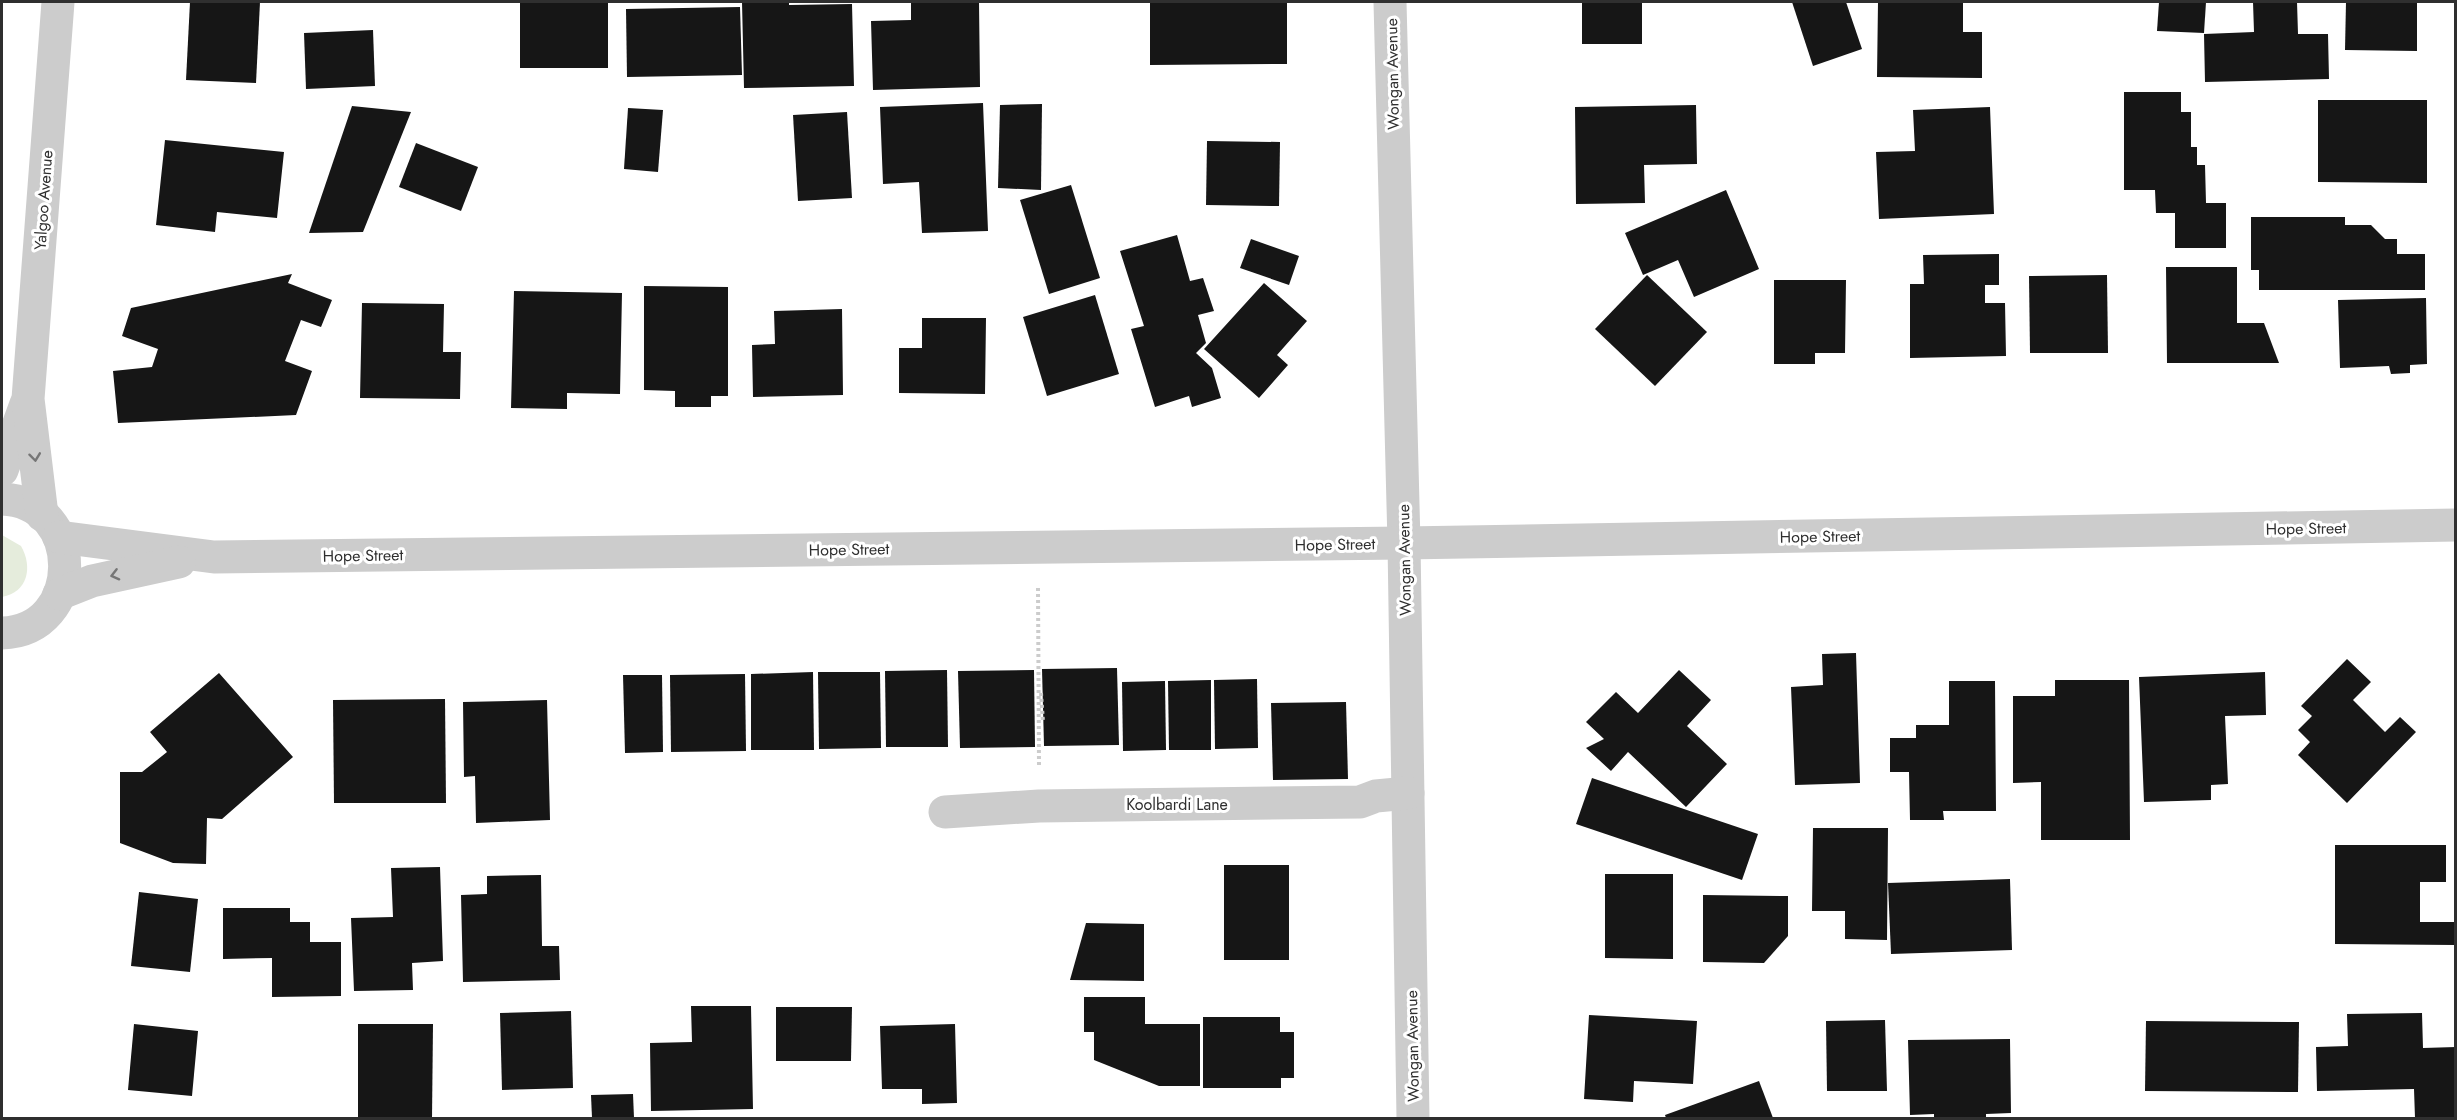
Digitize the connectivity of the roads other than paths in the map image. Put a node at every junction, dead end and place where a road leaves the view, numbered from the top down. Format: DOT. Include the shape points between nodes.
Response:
graph roads {
  1 [pos="58,2"];
  2 [pos="1390,2"];
  3 [pos="28,399"];
  4 [pos="2,470"];
  5 [pos="2,499"];
  6 [pos="2456,525"];
  7 [pos="51,526"];
  8 [pos="1404,543"];
  9 [pos="214,556"];
  10 [pos="59,594"];
  11 [pos="5,639"];
  12 [pos="1408,792"];
  13 [pos="945,812"];
  14 [pos="1413,1119"];
  1 -- 3 [label="street, Yalgoo Avenue"];
  2 -- 8 [label="street, Wongan Avenue"];
  3 -- 4 [label="street, Yalgoo Avenue"];
  3 -- 7 [label="street, Yalgoo Avenue, one-way"];
  5 -- 7 [label="street, Hope Street" via="27,505"];
  6 -- 8 [label="street, Hope Street"];
  7 -- 9 [label="street, Hope Street"];
  7 -- 10 [label="street, Yalgoo Avenue" via="65,556 65,576"];
  8 -- 9 [label="street, Hope Street"];
  8 -- 12 [label="street, Wongan Avenue"];
  9 -- 10 [label="street, Hope Street, one-way" via="144,568"];
  10 -- 11 [label="street" via="48,612"];
  12 -- 13 [label="street, Koolbardi Lane" via="1360,802 1039,806"];
  12 -- 14 [label="street, Wongan Avenue"];
}
